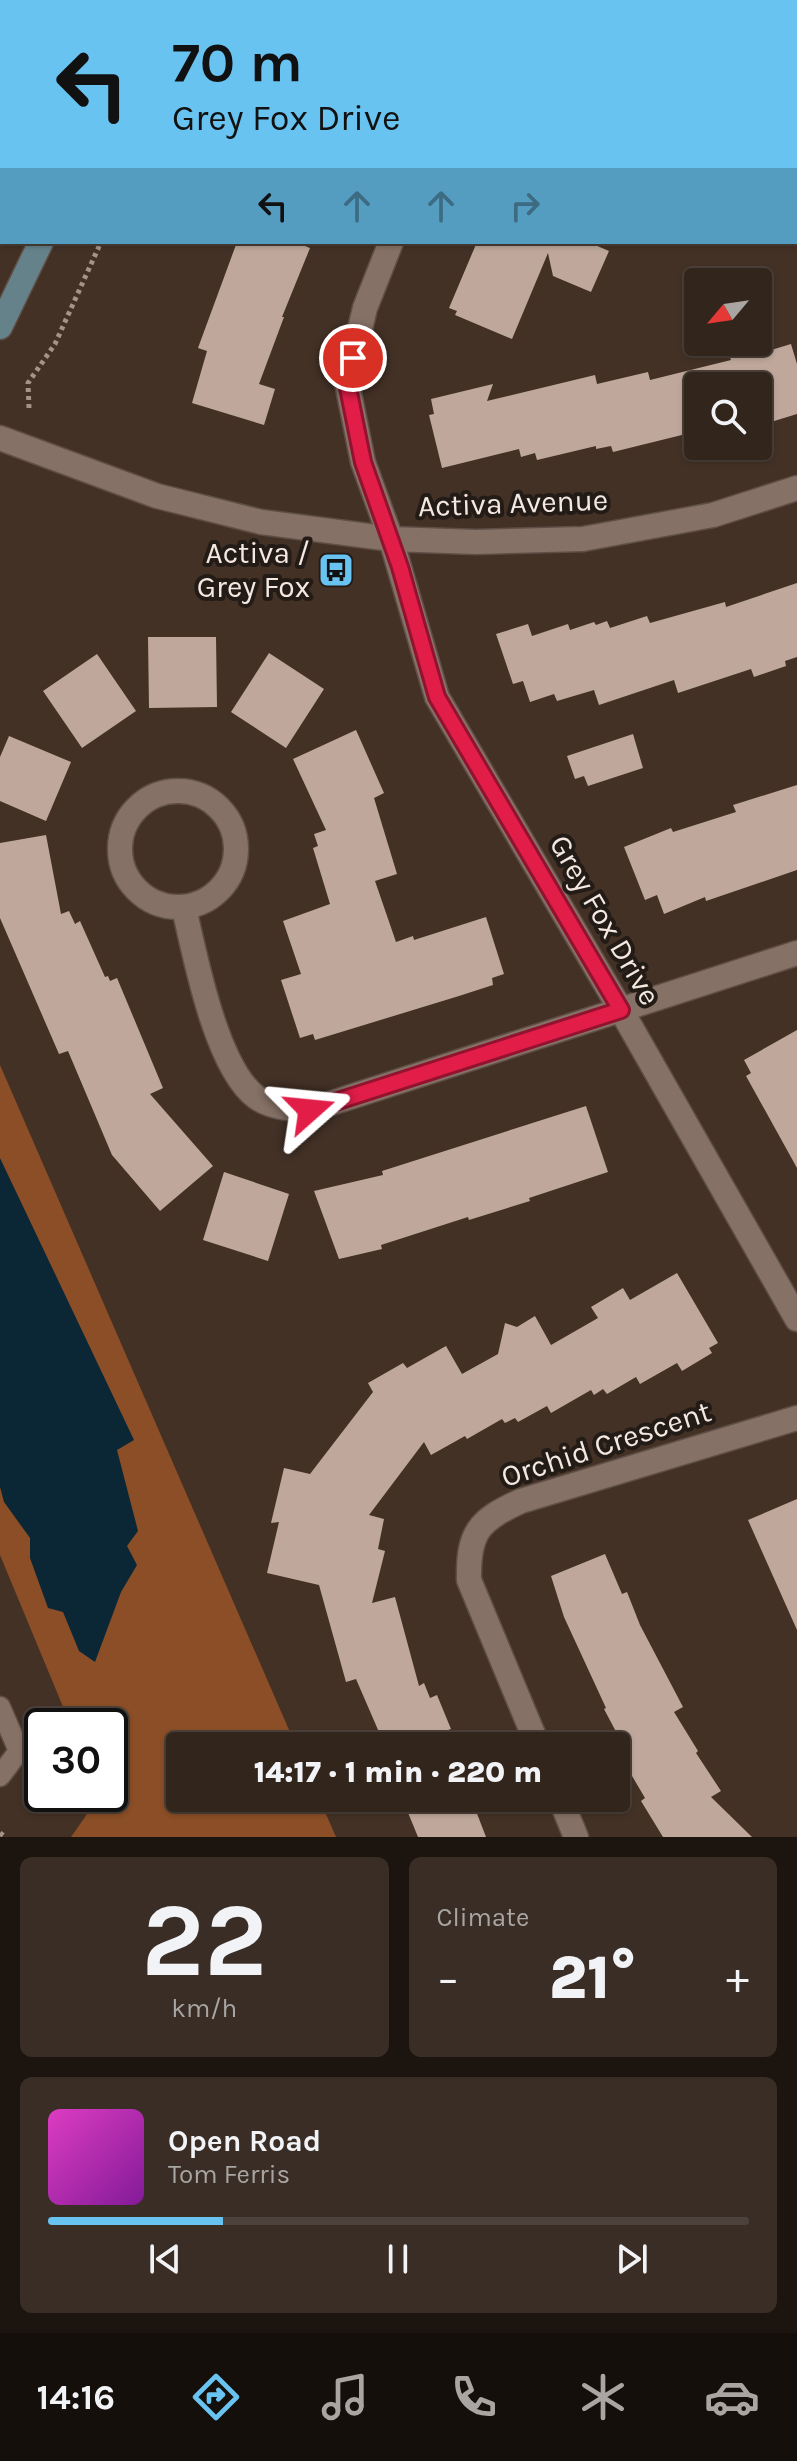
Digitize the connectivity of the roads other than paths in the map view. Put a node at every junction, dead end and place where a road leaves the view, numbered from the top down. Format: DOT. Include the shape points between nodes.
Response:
graph roads {
  1 [pos="40,244"];
  2 [pos="390,244"];
  3 [pos="0,327"];
  4 [pos="0,438"];
  5 [pos="797,488"];
  6 [pos="391,539"];
  7 [pos="184,908"];
  8 [pos="797,953"];
  9 [pos="621,1010"];
  10 [pos="797,1319"];
  11 [pos="797,1418"];
  12 [pos="0,1707"];
  13 [pos="532,1732"];
  14 [pos="0,1776"];
  15 [pos="566,1812"];
  16 [pos="576,1837"];
  1 -- 3 [label="main road"];
  2 -- 6 [label="street, Grey Fox Drive" via="365,308 347,383 363,462"];
  4 -- 6 [label="street, Activa Avenue" via="157,496 261,522"];
  5 -- 6 [label="street, Activa Avenue" via="713,515 583,539"];
  6 -- 9 [label="street, Grey Fox Drive" via="437,697"];
  7 -- 7 [label="street" via="203,902 224,885 234,868 236,845 232,825 213,803 196,793 174,790 154,795 136,808 124,825 121,863 133,887 149,900"];
  7 -- 9 [label="street" via="210,1014 236,1074 257,1098 282,1108 310,1110"];
  8 -- 9 [label="street"];
  9 -- 10 [label="street, Grey Fox Drive"];
  11 -- 13 [label="street, Orchid Crescent" via="521,1501 495,1513 478,1530 468,1554 469,1580"];
  12 -- 14 [label="lane" via="19,1751"];
  15 -- 16 [label="street"];
}
